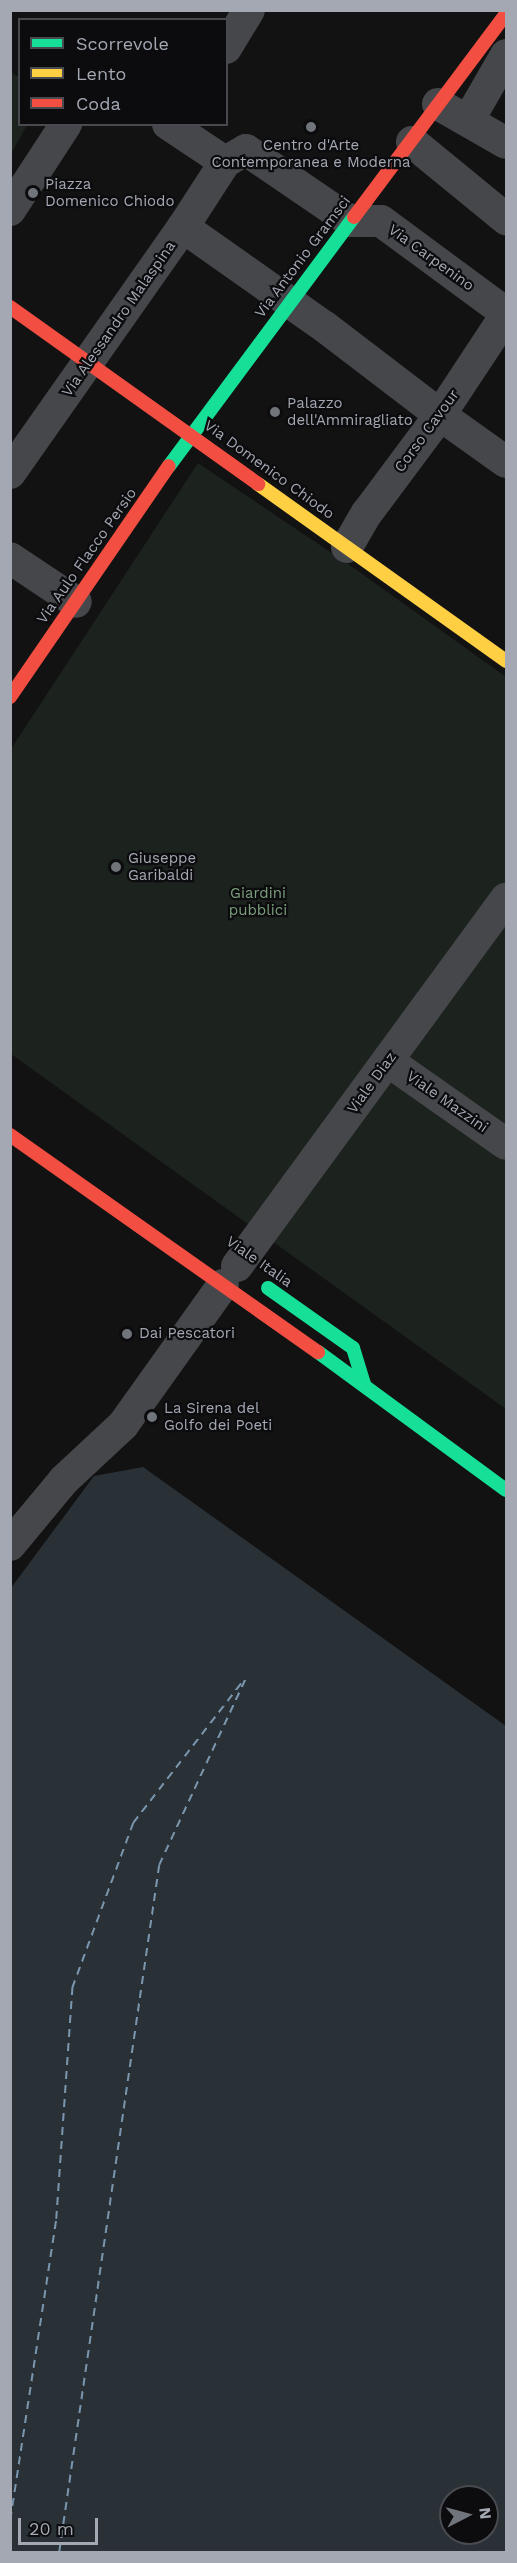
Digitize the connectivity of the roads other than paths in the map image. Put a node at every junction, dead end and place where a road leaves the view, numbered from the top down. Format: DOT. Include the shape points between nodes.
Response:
graph roads {
  1 [pos="249,10"];
  2 [pos="507,14"];
  3 [pos="228,45"];
  4 [pos="507,55"];
  5 [pos="438,104"];
  6 [pos="468,121"];
  7 [pos="65,126"];
  8 [pos="175,126"];
  9 [pos="412,142"];
  10 [pos="507,143"];
  11 [pos="225,162"];
  12 [pos="15,204"];
  13 [pos="507,219"];
  14 [pos="350,221"];
  15 [pos="183,227"];
  16 [pos="289,303"];
  17 [pos="10,307"];
  18 [pos="507,314"];
  19 [pos="88,363"];
  20 [pos="440,415"];
  21 [pos="191,434"];
  22 [pos="507,462"];
  23 [pos="10,474"];
  24 [pos="347,547"];
  25 [pos="10,558"];
  26 [pos="76,602"];
  27 [pos="507,661"];
  28 [pos="10,697"];
  29 [pos="507,899"];
  30 [pos="388,1061"];
  31 [pos="10,1135"];
  32 [pos="507,1144"];
  33 [pos="109,1204"];
  34 [pos="129,1204"];
  35 [pos="238,1273"];
  36 [pos="364,1384"];
  37 [pos="507,1490"];
  38 [pos="10,1545"];
  1 -- 3 [label="street"];
  2 -- 5 [label="street, Via Antonio Gramsci"];
  4 -- 6 [label="street"];
  5 -- 6 [label="street"];
  5 -- 9 [label="street, Via Antonio Gramsci"];
  6 -- 10 [label="street"];
  7 -- 12 [label="street"];
  8 -- 11 [label="street"];
  9 -- 13 [label="street"];
  9 -- 14 [label="street, Via Antonio Gramsci"];
  11 -- 14 [label="street" via="246,150"];
  11 -- 15 [label="street, Via Alessandro Malaspina"];
  14 -- 16 [label="street, Via Antonio Gramsci"];
  14 -- 18 [label="street, Via Carpenino" via="381,222"];
  15 -- 16 [label="street"];
  15 -- 19 [label="street, Via Alessandro Malaspina"];
  16 -- 20 [label="street"];
  16 -- 21 [label="street, Via Antonio Gramsci"];
  17 -- 19 [label="street, Via Domenico Chiodo"];
  18 -- 20 [label="street, Corso Cavour"];
  19 -- 21 [label="street, Via Domenico Chiodo"];
  19 -- 23 [label="street, Via Alessandro Malaspina"];
  20 -- 22 [label="street"];
  20 -- 24 [label="street, Corso Cavour" via="367,513"];
  21 -- 24 [label="street, Via Domenico Chiodo"];
  21 -- 26 [label="street, Via Aulo Flacco Persio"];
  24 -- 27 [label="street, Via Domenico Chiodo"];
  25 -- 26 [label="street"];
  26 -- 28 [label="street, Via Aulo Flacco Persio"];
  29 -- 30 [label="street, Viale Diaz"];
  30 -- 32 [label="street, Viale Mazzini"];
  30 -- 35 [label="street, Viale Diaz"];
  31 -- 33 [label="street, Viale Italia"];
  33 -- 34 [label="street"];
  33 -- 35 [label="street, Viale Italia"];
  35 -- 36 [label="street, Viale Italia"];
  35 -- 36 [label="street, Viale Italia" via="353,1348"];
  35 -- 38 [label="street, Viale Diaz" via="123,1425 64,1480"];
  36 -- 37 [label="street, Viale Italia"];
}
